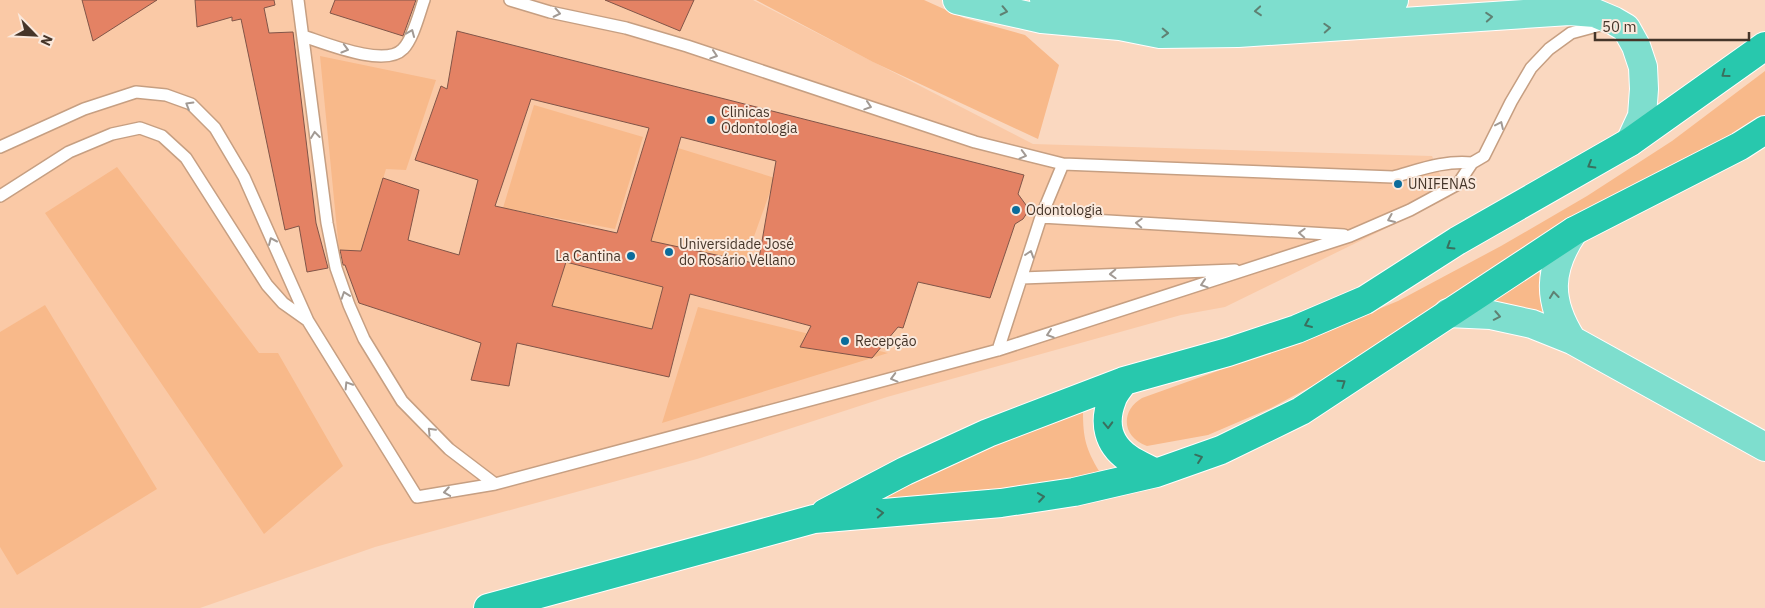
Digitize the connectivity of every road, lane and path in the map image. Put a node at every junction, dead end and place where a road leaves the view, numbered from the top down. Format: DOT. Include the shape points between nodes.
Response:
graph roads {
  1 [pos="298,0"];
  2 [pos="424,0"];
  3 [pos="510,0"];
  4 [pos="957,0"];
  5 [pos="1044,0"];
  6 [pos="1394,0"];
  7 [pos="1614,21"];
  8 [pos="304,36"];
  9 [pos="1765,46"];
  10 [pos="1765,130"];
  11 [pos="1630,142"];
  12 [pos="0,147"];
  13 [pos="1472,163"];
  14 [pos="1063,164"];
  15 [pos="0,196"];
  16 [pos="1041,217"];
  17 [pos="1574,232"];
  18 [pos="1350,236"];
  19 [pos="1249,269"];
  20 [pos="1022,278"];
  21 [pos="1448,313"];
  22 [pos="308,321"];
  23 [pos="1572,340"];
  24 [pos="998,350"];
  25 [pos="1124,380"];
  26 [pos="1765,447"];
  27 [pos="1156,473"];
  28 [pos="495,484"];
  29 [pos="814,519"];
  30 [pos="488,608"];
  1 -- 8 [label="lane"];
  8 -- 2 [label="lane, one-way" via="363,54 388,56 398,53 407,42"];
  3 -- 14 [label="lane, one-way" via="687,46 975,142"];
  4 -- 7 [label="main road, one-way" via="1042,19 1120,26 1160,34 1238,33 1569,11 1595,13"];
  6 -- 5 [label="main road, one-way" via="1247,12 1162,13"];
  7 -- 11 [label="main road" via="1626,28 1644,67 1642,116"];
  13 -- 7 [label="lane, one-way" via="1484,156 1531,68 1549,49 1571,33"];
  28 -- 8 [label="lane, one-way" via="449,449 402,401 364,339 349,305 336,268 327,223"];
  9 -- 11 [label="highway, one-way"];
  10 -- 17 [label="highway"];
  11 -- 25 [label="highway, one-way" via="1457,242 1365,300 1297,329 1228,352"];
  22 -- 12 [label="lane, one-way" via="244,177 215,128 191,104 166,94 136,92 84,109"];
  13 -- 14 [label="lane" via="1458,161 1393,177"];
  13 -- 18 [label="lane, one-way" via="1458,184 1410,210"];
  14 -- 16 [label="lane"];
  15 -- 22 [label="lane" via="69,152 112,134 140,128 162,136 186,158 267,285 283,303"];
  18 -- 16 [label="lane, one-way"];
  20 -- 16 [label="lane, one-way"];
  17 -- 21 [label="highway"];
  23 -- 17 [label="main road, one-way" via="1556,310 1553,294 1557,260"];
  18 -- 19 [label="lane"];
  19 -- 20 [label="lane, one-way"];
  19 -- 24 [label="lane, one-way"];
  20 -- 24 [label="lane"];
  21 -- 23 [label="main road, one-way" via="1491,315 1524,322"];
  27 -- 21 [label="highway, one-way" via="1221,450 1301,411"];
  28 -- 22 [label="lane, one-way" via="417,497"];
  23 -- 26 [label="main road"];
  24 -- 28 [label="lane, one-way"];
  25 -- 27 [label="highway, one-way" via="1112,399 1108,432 1116,447 1129,459"];
  25 -- 29 [label="highway" via="988,433 905,470"];
  29 -- 27 [label="highway, one-way" via="1001,503 1074,492"];
  29 -- 30 [label="highway"];
}
